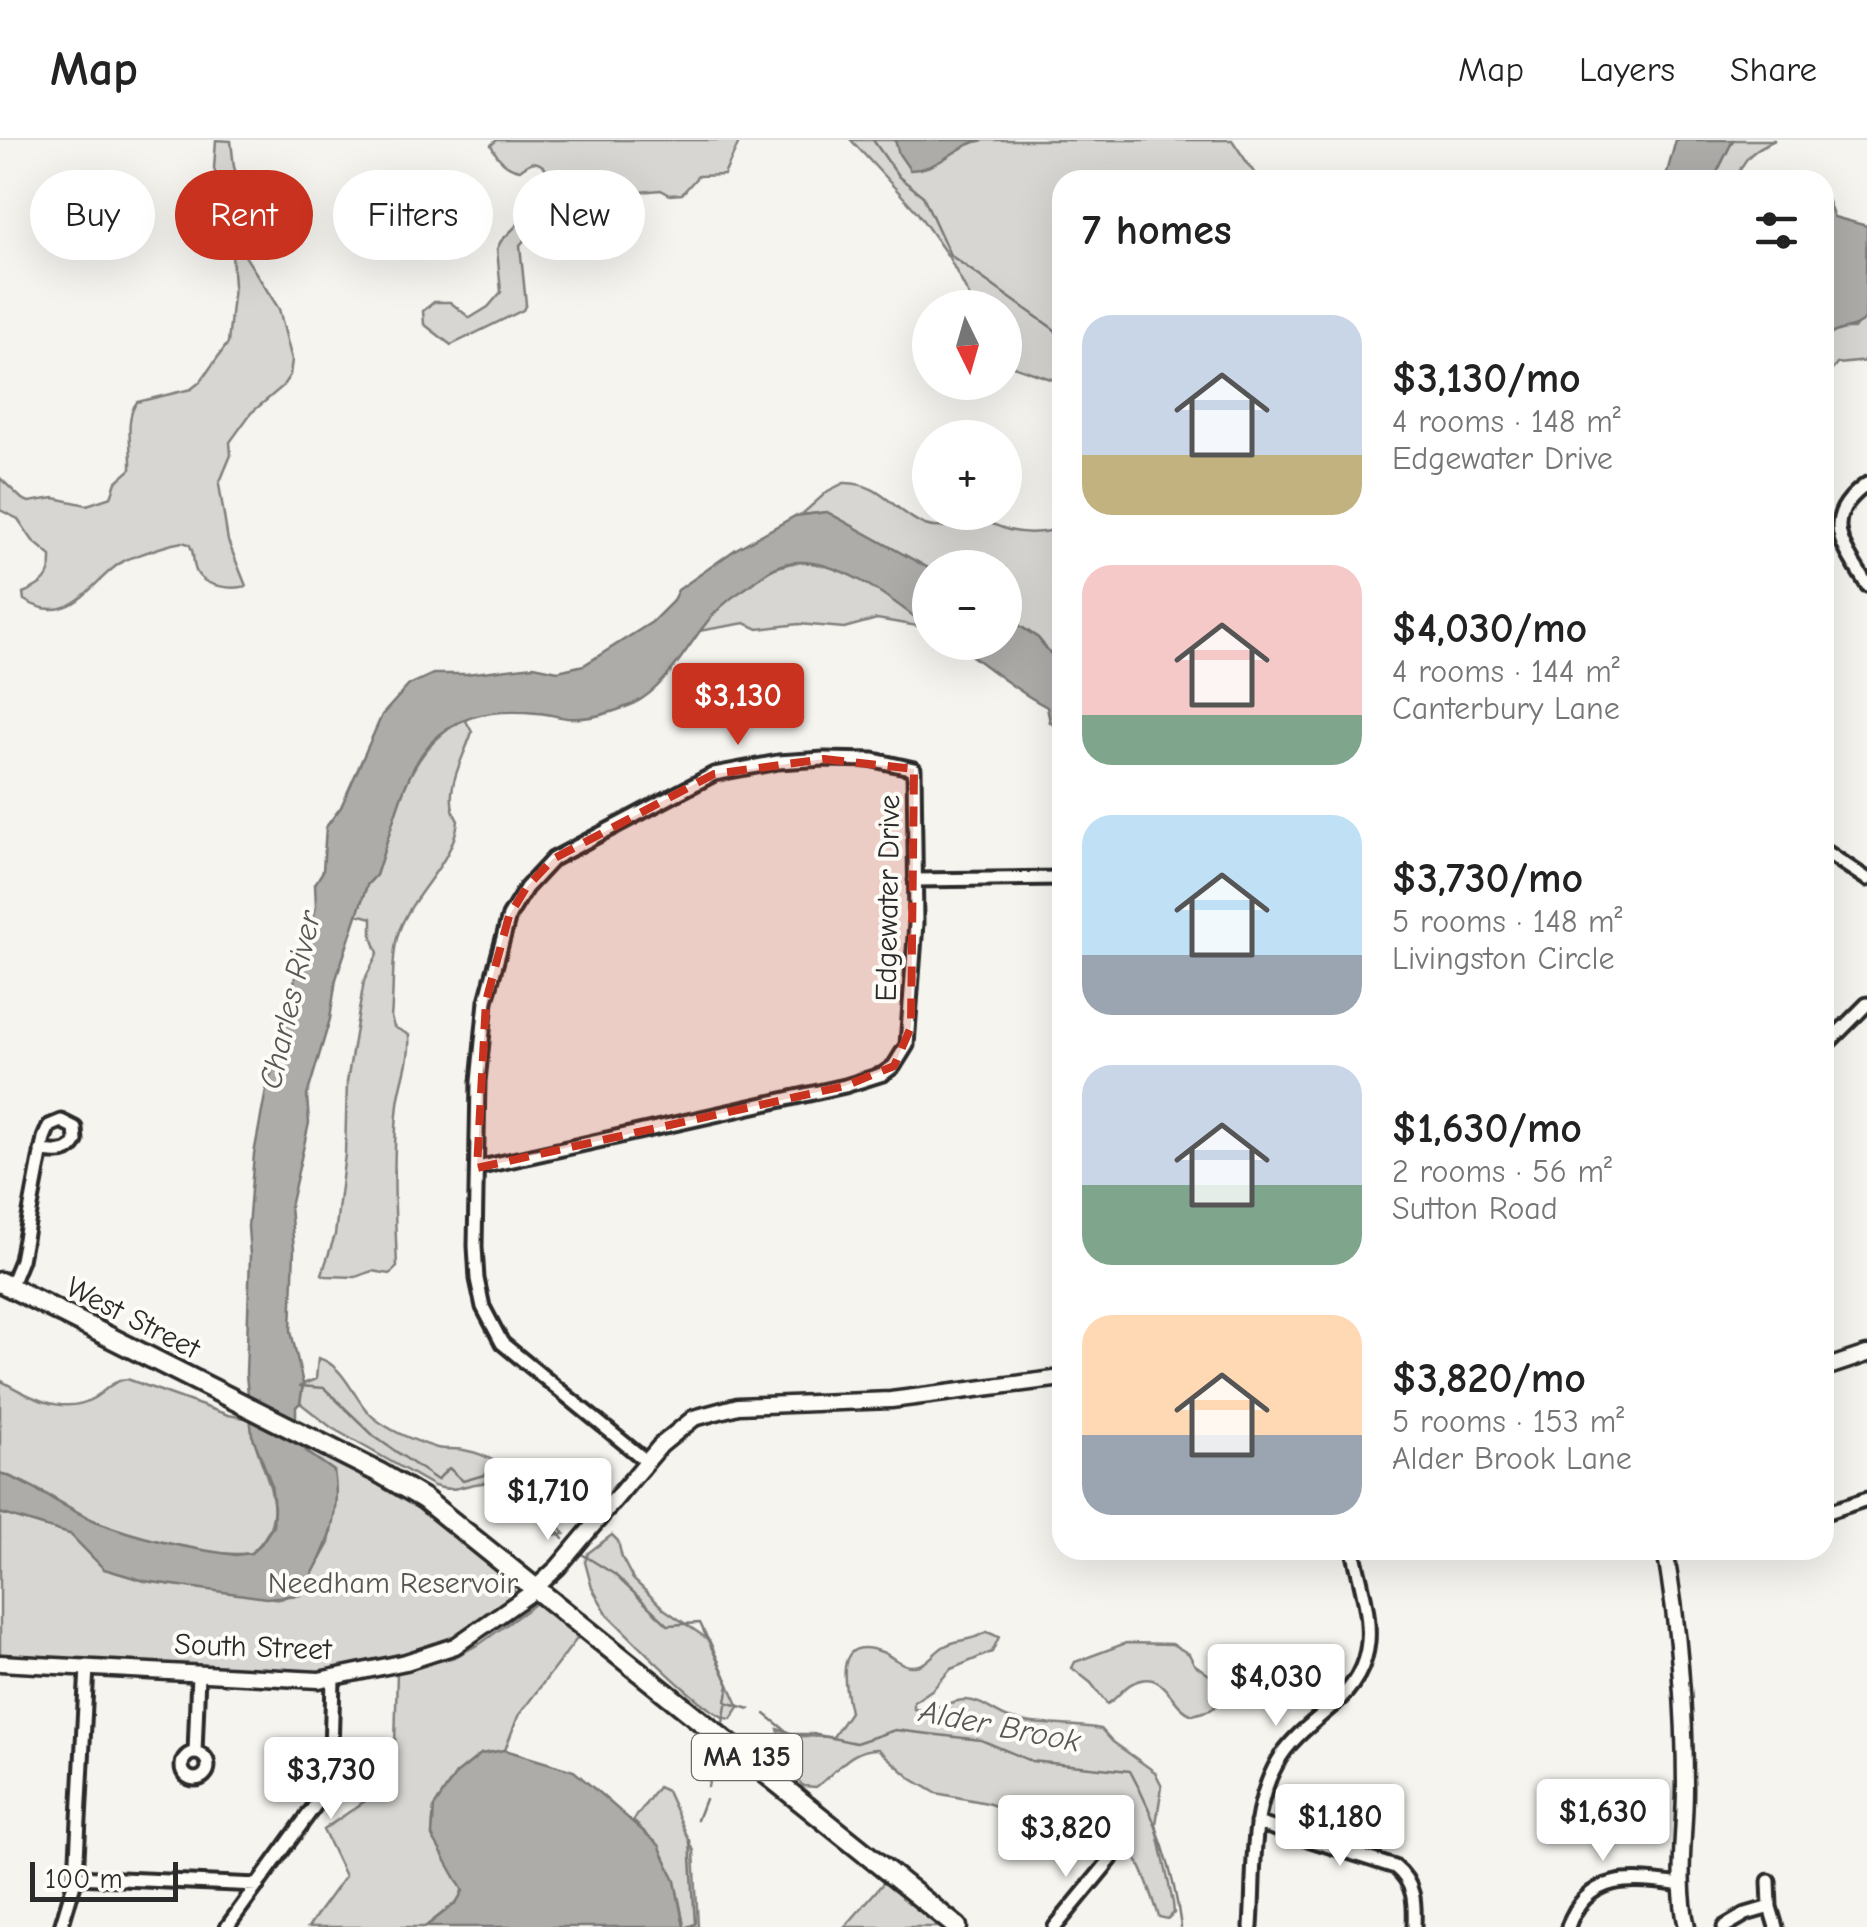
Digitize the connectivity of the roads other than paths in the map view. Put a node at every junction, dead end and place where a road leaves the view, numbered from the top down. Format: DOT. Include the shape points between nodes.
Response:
graph roads {
  1 [pos="1867,484"];
  2 [pos="1867,585"];
  3 [pos="1834,857"];
  4 [pos="1052,878"];
  5 [pos="1867,879"];
  6 [pos="915,880"];
  7 [pos="1867,1004"];
  8 [pos="1834,1037"];
  9 [pos="41,1151"];
  10 [pos="477,1168"];
  11 [pos="5,1285"];
  12 [pos="1867,1354"];
  13 [pos="1834,1365"];
  14 [pos="1052,1379"];
  15 [pos="646,1461"];
  16 [pos="1867,1499"];
  17 [pos="1834,1510"];
  18 [pos="1354,1560"];
  19 [pos="1666,1560"];
  20 [pos="536,1588"];
  21 [pos="0,1663"];
  22 [pos="87,1668"];
  23 [pos="198,1674"];
  24 [pos="333,1680"];
  25 [pos="195,1753"];
  26 [pos="1257,1823"];
  27 [pos="1104,1837"];
  28 [pos="76,1877"];
  29 [pos="1769,1880"];
  30 [pos="258,1884"];
  31 [pos="1681,1885"];
  32 [pos="1770,1907"];
  33 [pos="61,1927"];
  34 [pos="227,1927"];
  35 [pos="956,1927"];
  36 [pos="1055,1927"];
  37 [pos="1251,1927"];
  38 [pos="1414,1927"];
  39 [pos="1568,1927"];
  40 [pos="1687,1927"];
  41 [pos="1724,1927"];
  42 [pos="1776,1927"];
  1 -- 2 [label="street" via="1844,505 1838,529"];
  3 -- 5 [label="street"];
  4 -- 6 [label="street"];
  6 -- 10 [label="street, Edgewater Drive" via="911,1027 907,1045 883,1074"];
  6 -- 10 [label="street, Edgewater Drive" via="914,769 874,760 778,762 714,774 553,859 518,902 498,950 482,1036"];
  7 -- 8 [label="street"];
  9 -- 11 [label="street" via="21,1260"];
  10 -- 15 [label="street, Edgewater Drive" via="477,1279 502,1343"];
  11 -- 20 [label="main road, West Street / MA 135" via="424,1499"];
  12 -- 13 [label="street"];
  14 -- 15 [label="street, South Street" via="891,1400 728,1408 683,1424"];
  15 -- 20 [label="street, South Street"];
  16 -- 17 [label="street"];
  18 -- 26 [label="street" via="1370,1626 1362,1673 1279,1758"];
  19 -- 31 [label="street" via="1684,1708"];
  20 -- 24 [label="street, South Street" via="448,1649"];
  20 -- 35 [label="main road, MA 135"];
  21 -- 22 [label="street, South Street"];
  22 -- 23 [label="street, South Street"];
  22 -- 28 [label="street"];
  23 -- 24 [label="street, South Street"];
  23 -- 25 [label="street"];
  24 -- 30 [label="street" via="324,1793"];
  26 -- 37 [label="street"];
  26 -- 38 [label="street" via="1395,1867 1412,1890"];
  27 -- 36 [label="street" via="1111,1859"];
  28 -- 30 [label="street"];
  28 -- 33 [label="street"];
  29 -- 32 [label="street"];
  30 -- 34 [label="street"];
  31 -- 39 [label="street" via="1611,1883 1580,1900"];
  31 -- 40 [label="street"];
  32 -- 41 [label="street"];
  32 -- 42 [label="street"];
}
